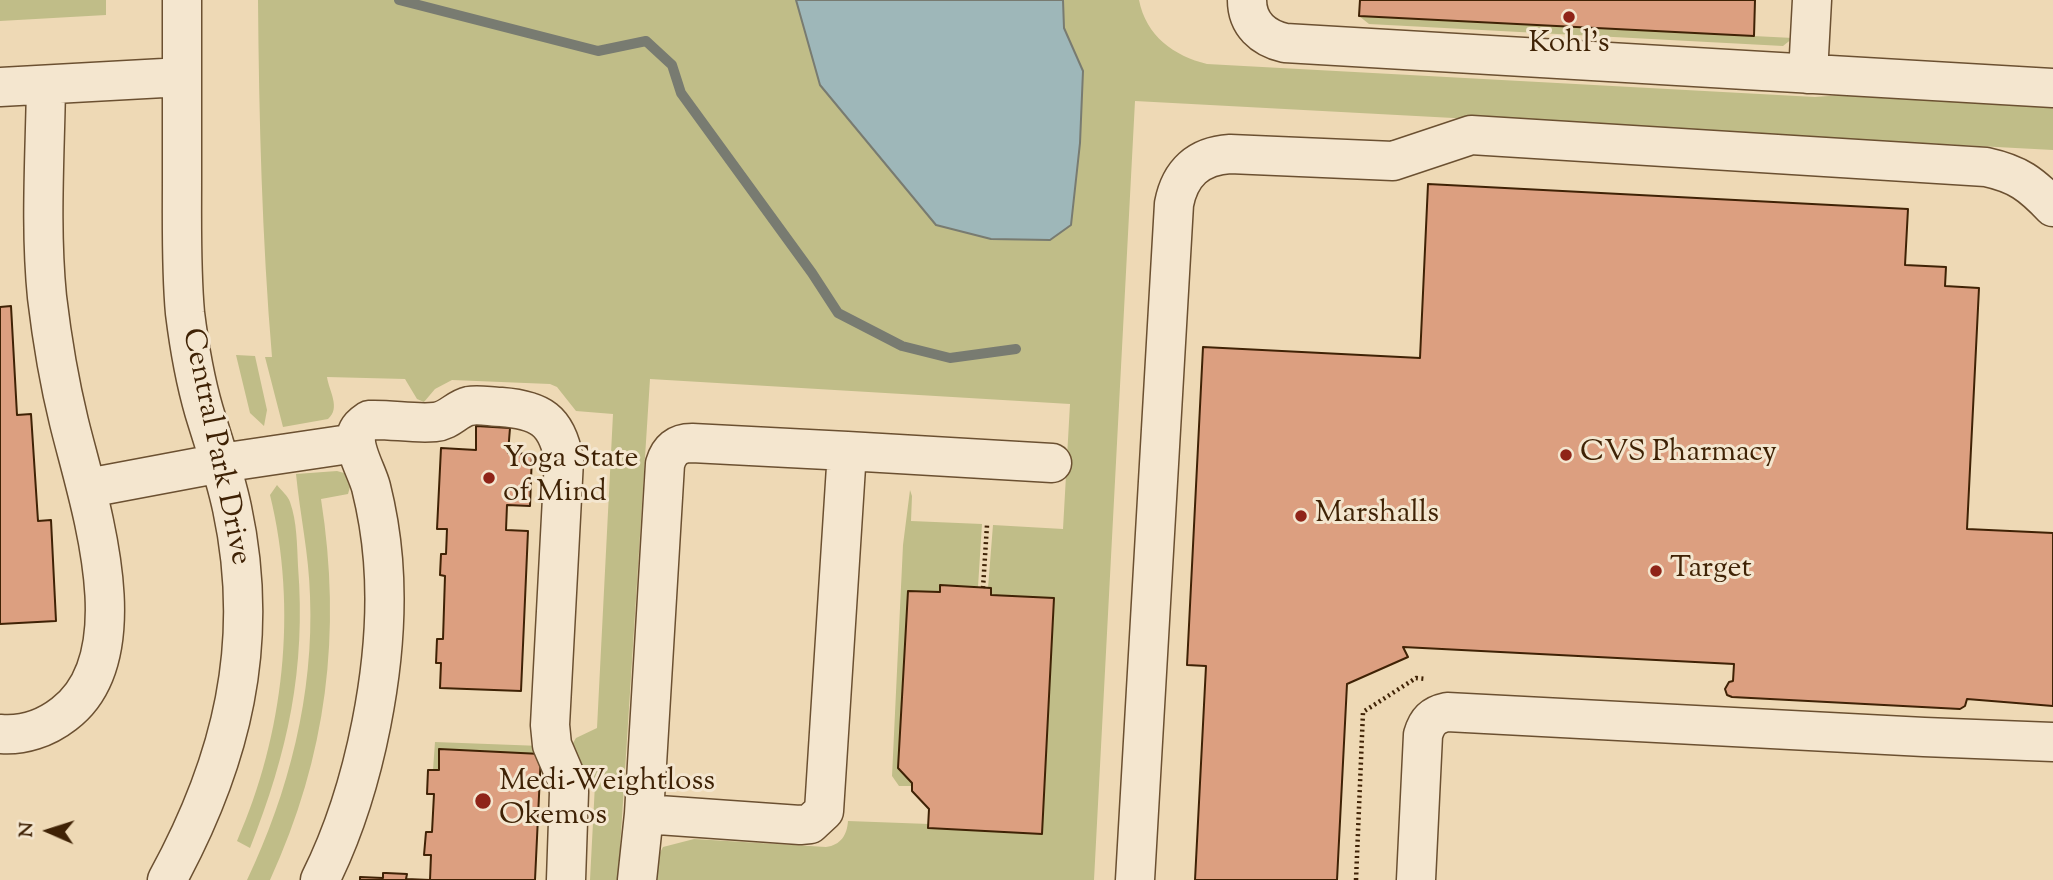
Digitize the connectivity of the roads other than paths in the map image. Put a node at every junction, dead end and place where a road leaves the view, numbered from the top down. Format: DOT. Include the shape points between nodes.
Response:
graph roads {
  1 [pos="182,0"];
  2 [pos="1247,0"];
  3 [pos="1812,0"];
  4 [pos="1808,74"];
  5 [pos="182,77"];
  6 [pos="46,85"];
  7 [pos="0,87"];
  8 [pos="2053,88"];
  9 [pos="2053,207"];
  10 [pos="356,443"];
  11 [pos="847,451"];
  12 [pos="221,463"];
  13 [pos="1052,463"];
  14 [pos="88,488"];
  15 [pos="0,734"];
  16 [pos="2053,742"];
  17 [pos="644,814"];
  18 [pos="167,880"];
  19 [pos="320,880"];
  20 [pos="566,880"];
  21 [pos="637,880"];
  22 [pos="1135,880"];
  23 [pos="1416,880"];
  1 -- 5 [label="street, Central Park Drive"];
  2 -- 4 [label="street" via="1257,28 1285,43"];
  3 -- 4 [label="street"];
  4 -- 8 [label="street"];
  5 -- 6 [label="street"];
  5 -- 12 [label="street, Central Park Drive" via="185,313 203,409"];
  6 -- 7 [label="street"];
  6 -- 14 [label="street" via="43,235 47,296 69,423"];
  9 -- 22 [label="street" via="2020,177 1986,167 1471,135 1393,161 1230,154 1193,166 1180,183 1174,204"];
  10 -- 12 [label="street"];
  10 -- 19 [label="street" via="380,528 384,624 380,671 360,770"];
  10 -- 20 [label="street" via="357,433 369,420 444,421 463,408 477,406 526,409 537,414 562,446 550,735 569,792"];
  11 -- 13 [label="street"];
  11 -- 17 [label="street" via="682,443 668,455"];
  11 -- 17 [label="street" via="824,811 810,824 800,825"];
  12 -- 14 [label="street"];
  12 -- 18 [label="street, Central Park Drive" via="240,555 240,663 223,752 206,802"];
  14 -- 15 [label="street" via="104,602 96,671 83,696 57,720 27,733"];
  16 -- 23 [label="street" via="1447,712 1426,726 1423,735"];
  17 -- 21 [label="street"];
}
